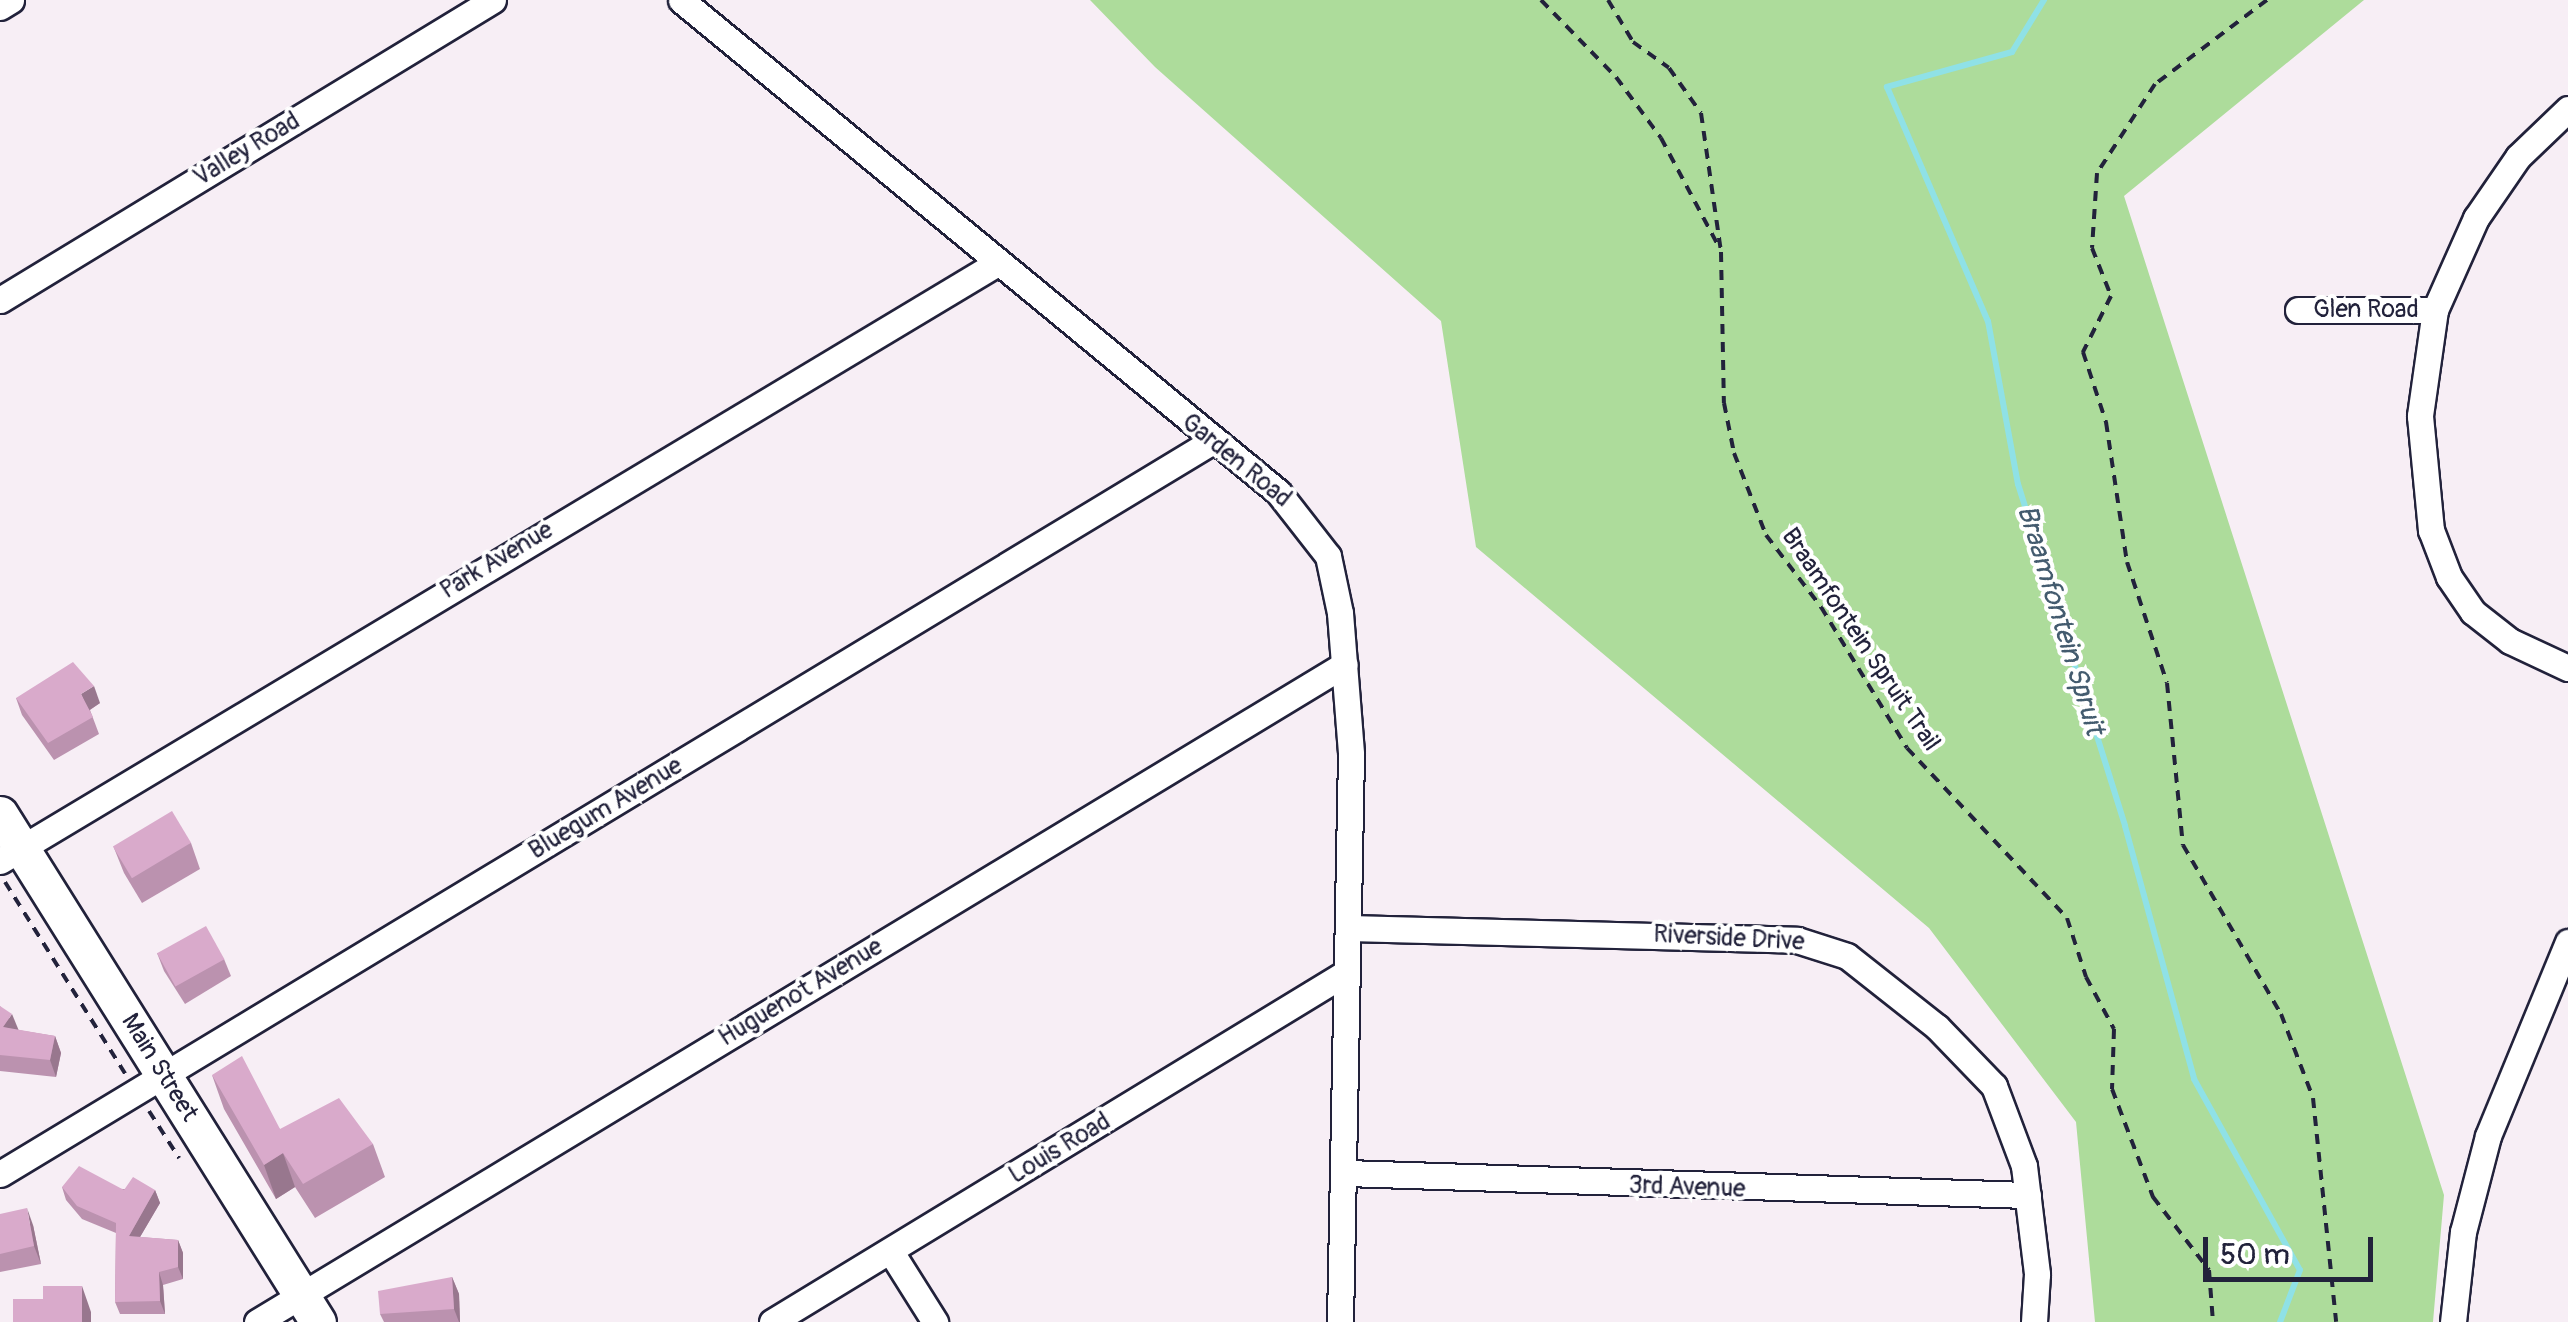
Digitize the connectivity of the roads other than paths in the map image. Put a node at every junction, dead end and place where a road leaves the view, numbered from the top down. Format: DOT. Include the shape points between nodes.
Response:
graph roads {
  1 [pos="11,0"];
  2 [pos="493,0"];
  3 [pos="682,0"];
  4 [pos="0,6"];
  5 [pos="2568,109"];
  6 [pos="996,264"];
  7 [pos="0,300"];
  8 [pos="2298,310"];
  9 [pos="2435,310"];
  10 [pos="1211,442"];
  11 [pos="1345,664"];
  12 [pos="2568,668"];
  13 [pos="0,814"];
  14 [pos="11,855"];
  15 [pos="1349,928"];
  16 [pos="2568,942"];
  17 [pos="1346,972"];
  18 [pos="164,1074"];
  19 [pos="1346,1173"];
  20 [pos="0,1174"];
  21 [pos="2028,1196"];
  22 [pos="891,1252"];
  23 [pos="310,1307"];
  24 [pos="257,1322"];
  25 [pos="772,1322"];
  26 [pos="934,1322"];
  27 [pos="1340,1322"];
  28 [pos="2034,1322"];
  29 [pos="2453,1322"];
  1 -- 4 [label="street"];
  2 -- 7 [label="street, Valley Road"];
  3 -- 6 [label="street, Garden Road"];
  5 -- 9 [label="street" via="2493,189"];
  6 -- 10 [label="street, Garden Road"];
  6 -- 14 [label="street, Park Avenue"];
  8 -- 9 [label="street, Glen Road"];
  9 -- 12 [label="street" via="2420,416 2431,530 2449,578 2473,612 2510,641"];
  10 -- 11 [label="street, Garden Road" via="1290,503 1317,536 1335,580"];
  10 -- 18 [label="street, Bluegum Avenue"];
  11 -- 15 [label="street, Garden Road"];
  11 -- 23 [label="street, Huguenot Avenue"];
  13 -- 14 [label="street, Main Street"];
  14 -- 18 [label="street, Main Street"];
  15 -- 17 [label="street, Garden Road"];
  15 -- 21 [label="street, Riverside Drive" via="1797,940 1831,948 1936,1027 1989,1078 2016,1134"];
  16 -- 29 [label="street" via="2488,1136 2464,1232"];
  17 -- 19 [label="street, Garden Road"];
  17 -- 22 [label="street, Louis Road"];
  18 -- 20 [label="street, Bluegum Avenue"];
  18 -- 23 [label="street, Main Street"];
  19 -- 21 [label="street, 3rd Avenue"];
  19 -- 27 [label="street, Garden Road"];
  21 -- 28 [label="street, Riverside Drive" via="2037,1274"];
  22 -- 25 [label="street, Louis Road"];
  22 -- 26 [label="street"];
  23 -- 24 [label="street, Huguenot Avenue"];
}
